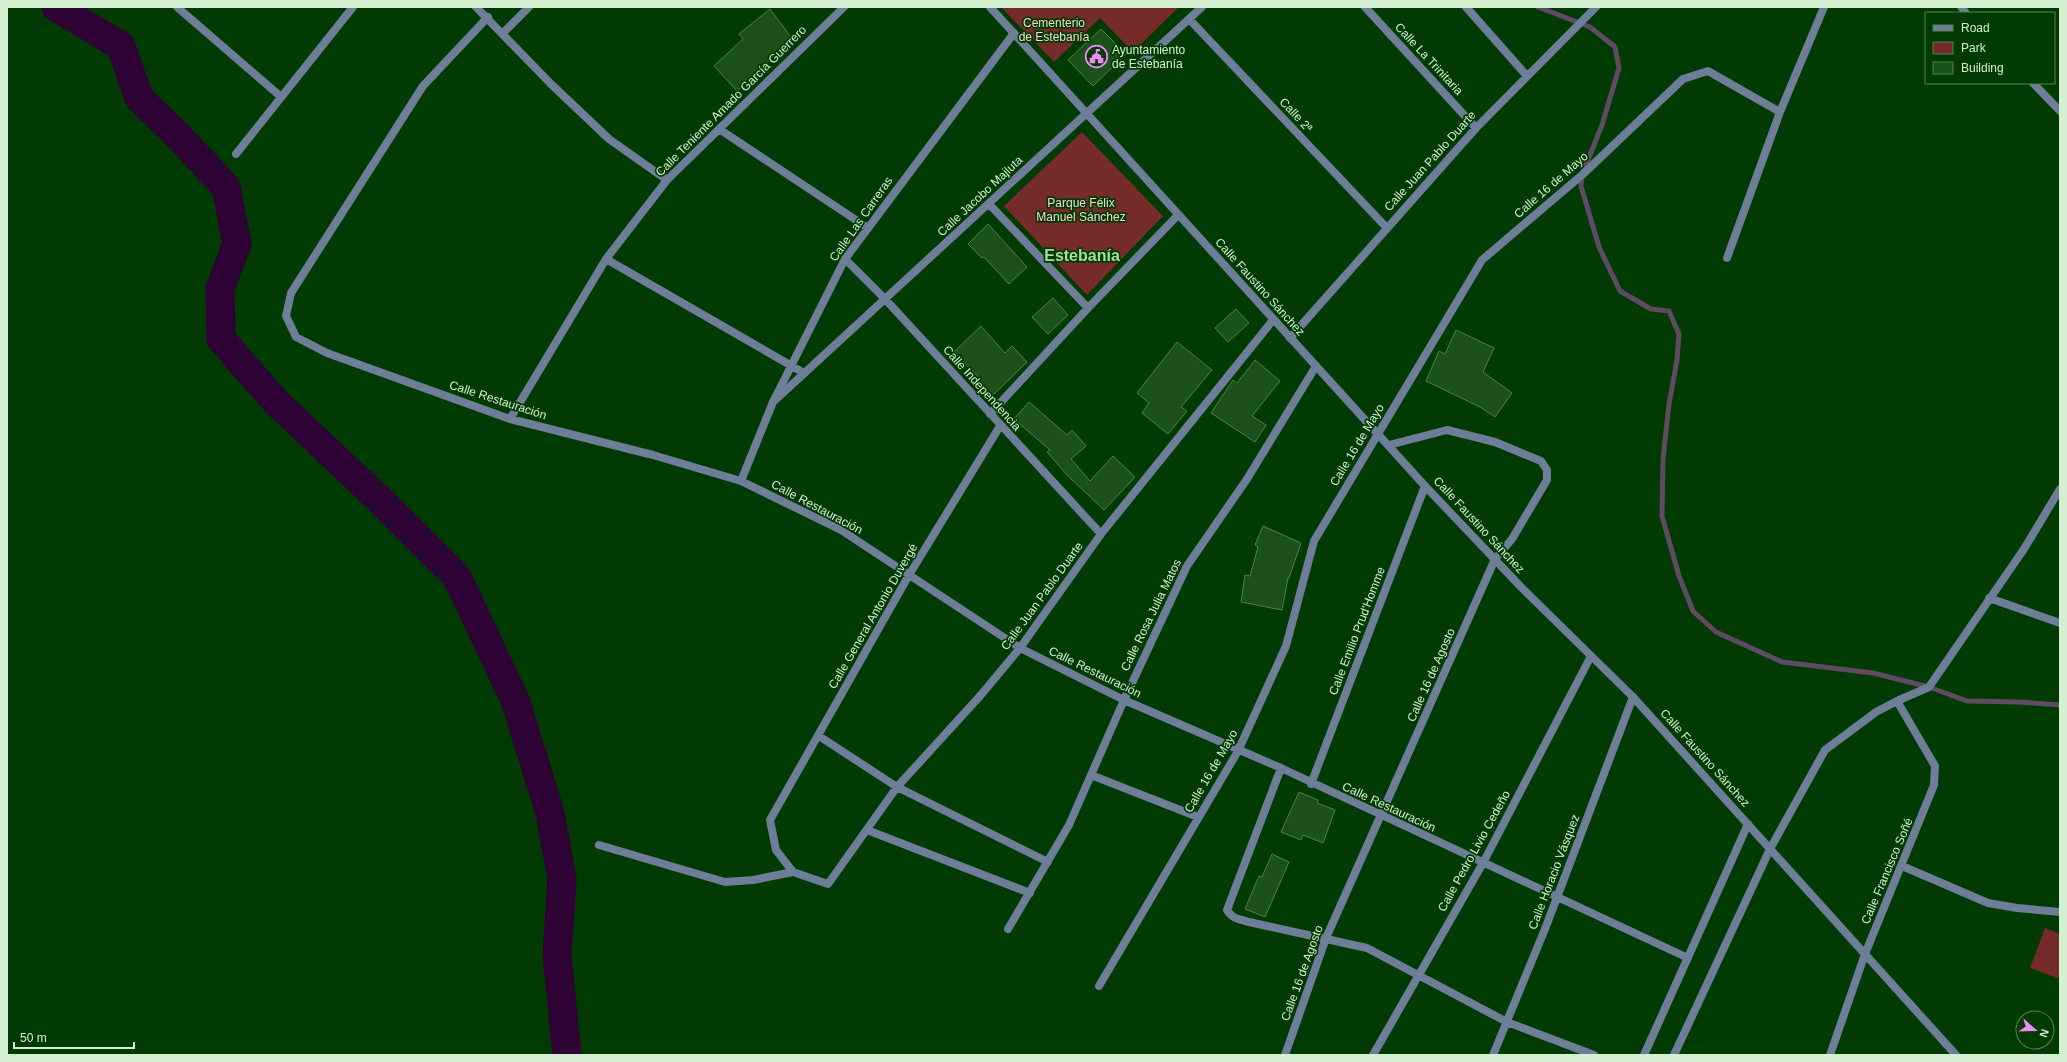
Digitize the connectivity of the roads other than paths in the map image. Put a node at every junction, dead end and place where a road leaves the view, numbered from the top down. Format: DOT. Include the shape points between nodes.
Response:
graph roads {
  1 [pos="177,7"];
  2 [pos="353,7"];
  3 [pos="476,7"];
  4 [pos="529,7"];
  5 [pos="844,7"];
  6 [pos="990,7"];
  7 [pos="1202,7"];
  8 [pos="1365,7"];
  9 [pos="1466,7"];
  10 [pos="1596,7"];
  11 [pos="1824,7"];
  12 [pos="488,17"];
  13 [pos="1189,19"];
  14 [pos="503,33"];
  15 [pos="1014,33"];
  16 [pos="1528,76"];
  17 [pos="2034,84"];
  18 [pos="280,96"];
  19 [pos="2060,111"];
  20 [pos="1780,112"];
  21 [pos="1087,114"];
  22 [pos="1476,128"];
  23 [pos="719,129"];
  24 [pos="236,154"];
  25 [pos="667,180"];
  26 [pos="989,204"];
  27 [pos="1178,215"];
  28 [pos="1386,227"];
  29 [pos="868,228"];
  30 [pos="1727,258"];
  31 [pos="606,259"];
  32 [pos="845,259"];
  33 [pos="885,299"];
  34 [pos="1088,308"];
  35 [pos="1273,320"];
  36 [pos="1290,338"];
  37 [pos="791,366"];
  38 [pos="1316,366"];
  39 [pos="804,373"];
  40 [pos="773,402"];
  41 [pos="990,414"];
  42 [pos="510,419"];
  43 [pos="1000,426"];
  44 [pos="1378,433"];
  45 [pos="1389,445"];
  46 [pos="741,481"];
  47 [pos="1425,486"];
  48 [pos="2060,489"];
  49 [pos="1101,534"];
  50 [pos="1495,559"];
  51 [pos="909,575"];
  52 [pos="1989,598"];
  53 [pos="2060,623"];
  54 [pos="1020,648"];
  55 [pos="1591,656"];
  56 [pos="1633,697"];
  57 [pos="1124,700"];
  58 [pos="1897,701"];
  59 [pos="819,736"];
  60 [pos="1238,751"];
  61 [pos="1281,768"];
  62 [pos="1091,775"];
  63 [pos="1311,784"];
  64 [pos="897,787"];
  65 [pos="1381,816"];
  66 [pos="1198,817"];
  67 [pos="1748,824"];
  68 [pos="867,830"];
  69 [pos="599,845"];
  70 [pos="1770,849"];
  71 [pos="1048,862"];
  72 [pos="1483,863"];
  73 [pos="1902,866"];
  74 [pos="793,872"];
  75 [pos="1030,893"];
  76 [pos="1557,897"];
  77 [pos="2060,912"];
  78 [pos="1008,929"];
  79 [pos="1326,938"];
  80 [pos="1865,954"];
  81 [pos="1688,958"];
  82 [pos="1419,976"];
  83 [pos="1099,986"];
  84 [pos="1507,1022"];
  85 [pos="1285,1055"];
  86 [pos="1373,1055"];
  87 [pos="1493,1055"];
  88 [pos="1594,1055"];
  89 [pos="1644,1055"];
  90 [pos="1674,1055"];
  91 [pos="1830,1055"];
  92 [pos="1956,1055"];
  1 -- 18 [label="street"];
  2 -- 18 [label="street"];
  3 -- 12 [label="street"];
  4 -- 14 [label="street"];
  5 -- 23 [label="street, Calle Teniente Amado García Guerrero"];
  6 -- 15 [label="street, Calle Faustino Sánchez"];
  7 -- 13 [label="street, Calle Jacobo Majluta"];
  8 -- 22 [label="street, Calle La Trinitaria"];
  9 -- 16 [label="street"];
  10 -- 16 [label="street, Calle Juan Pablo Duarte"];
  11 -- 20 [label="street"];
  12 -- 14 [label="street"];
  12 -- 42 [label="street, Calle Restauración" via="423,86 291,293 286,316 296,337 327,353"];
  13 -- 21 [label="street, Calle Jacobo Majluta"];
  13 -- 28 [label="street, Calle 2ª"];
  14 -- 25 [label="street" via="551,84 609,139"];
  15 -- 21 [label="street, Calle Faustino Sánchez"];
  15 -- 29 [label="street, Calle Las Carreras"];
  16 -- 22 [label="street, Calle Juan Pablo Duarte"];
  17 -- 19 [label="street"];
  18 -- 24 [label="street"];
  20 -- 30 [label="street"];
  20 -- 44 [label="street, Calle 16 de Mayo" via="1708,71 1683,79 1582,176 1482,260"];
  21 -- 26 [label="street, Calle Jacobo Majluta"];
  21 -- 27 [label="street, Calle Faustino Sánchez"];
  22 -- 28 [label="street, Calle Juan Pablo Duarte"];
  23 -- 25 [label="street, Calle Teniente Amado García Guerrero"];
  23 -- 29 [label="street"];
  25 -- 31 [label="street, Calle Teniente Amado García Guerrero"];
  26 -- 33 [label="street, Calle Jacobo Majluta"];
  26 -- 34 [label="street"];
  27 -- 34 [label="street"];
  27 -- 35 [label="street, Calle Faustino Sánchez"];
  28 -- 36 [label="street, Calle Juan Pablo Duarte"];
  29 -- 32 [label="street, Calle Las Carreras"];
  31 -- 37 [label="street"];
  31 -- 42 [label="street, Calle Teniente Amado García Guerrero"];
  32 -- 33 [label="street, Calle Independencia"];
  32 -- 37 [label="street, Calle Las Carreras"];
  33 -- 39 [label="street, Calle Jacobo Majluta"];
  33 -- 41 [label="street, Calle Independencia"];
  34 -- 41 [label="street"];
  35 -- 36 [label="street, Calle Faustino Sánchez"];
  35 -- 49 [label="street, Calle Juan Pablo Duarte"];
  36 -- 38 [label="street, Calle Faustino Sánchez"];
  37 -- 39 [label="street"];
  37 -- 40 [label="street, Calle Las Carreras"];
  38 -- 44 [label="street, Calle Faustino Sánchez"];
  38 -- 57 [label="street, Calle Rosa Julia Matos" via="1247,479 1187,566"];
  39 -- 40 [label="street, Calle Jacobo Majluta"];
  40 -- 46 [label="street, Calle Las Carreras"];
  41 -- 43 [label="street, Calle Independencia"];
  42 -- 46 [label="street, Calle Restauración" via="653,455"];
  43 -- 49 [label="street, Calle Independencia"];
  43 -- 51 [label="street, Calle General Antonio Duvergé"];
  44 -- 45 [label="street, Calle Faustino Sánchez"];
  44 -- 60 [label="street, Calle 16 de Mayo" via="1314,542 1286,646"];
  45 -- 47 [label="street, Calle Faustino Sánchez"];
  45 -- 50 [label="street, Calle 16 de Agosto" via="1447,430 1495,442 1541,461 1547,470 1547,480 1512,539"];
  46 -- 51 [label="street, Calle Restauración" via="841,530"];
  47 -- 50 [label="street, Calle Faustino Sánchez"];
  47 -- 63 [label="street, Calle Emilio Prud'Homme"];
  48 -- 52 [label="street" via="2024,549"];
  49 -- 54 [label="street, Calle Juan Pablo Duarte"];
  50 -- 55 [label="street, Calle Faustino Sánchez"];
  50 -- 65 [label="street, Calle 16 de Agosto"];
  51 -- 54 [label="street, Calle Restauración"];
  51 -- 59 [label="street, Calle General Antonio Duvergé"];
  52 -- 53 [label="street"];
  52 -- 58 [label="street" via="1929,687"];
  54 -- 57 [label="street, Calle Restauración"];
  54 -- 64 [label="street, Calle Juan Pablo Duarte"];
  55 -- 56 [label="street, Calle Faustino Sánchez"];
  55 -- 72 [label="street, Calle Pedro Livio Cedeño"];
  56 -- 67 [label="street, Calle Faustino Sánchez"];
  56 -- 76 [label="street, Calle Horacio Vásquez"];
  57 -- 60 [label="street, Calle Restauración"];
  57 -- 62 [label="street, Calle Rosa Julia Matos"];
  58 -- 70 [label="street" via="1876,712 1825,750"];
  58 -- 73 [label="street, Calle Francisco Soñé" via="1935,766 1934,785"];
  59 -- 64 [label="street"];
  59 -- 74 [label="street, Calle General Antonio Duvergé" via="770,820 776,850"];
  60 -- 61 [label="street, Calle Restauración"];
  60 -- 66 [label="street, Calle 16 de Mayo"];
  61 -- 63 [label="street, Calle Restauración"];
  61 -- 79 [label="street" via="1227,910 1233,918"];
  62 -- 66 [label="street"];
  62 -- 71 [label="street, Calle Rosa Julia Matos" via="1069,825"];
  63 -- 65 [label="street, Calle Restauración"];
  64 -- 68 [label="street, Calle Juan Pablo Duarte"];
  64 -- 71 [label="street"];
  65 -- 72 [label="street, Calle Restauración"];
  65 -- 79 [label="street, Calle 16 de Agosto"];
  66 -- 83 [label="street, Calle 16 de Mayo"];
  67 -- 70 [label="street, Calle Faustino Sánchez"];
  67 -- 81 [label="street"];
  68 -- 74 [label="street, Calle Juan Pablo Duarte" via="828,884"];
  68 -- 75 [label="street"];
  69 -- 74 [label="street" via="725,882 753,880"];
  70 -- 80 [label="street, Calle Faustino Sánchez"];
  70 -- 90 [label="street"];
  71 -- 75 [label="street, Calle Rosa Julia Matos"];
  72 -- 76 [label="street, Calle Restauración"];
  72 -- 82 [label="street, Calle Pedro Livio Cedeño"];
  73 -- 77 [label="street" via="1988,903"];
  73 -- 80 [label="street, Calle Francisco Soñé"];
  75 -- 78 [label="street, Calle Rosa Julia Matos"];
  76 -- 81 [label="street, Calle Restauración"];
  76 -- 84 [label="street, Calle Horacio Vásquez"];
  79 -- 82 [label="street" via="1367,948"];
  79 -- 85 [label="street, Calle 16 de Agosto"];
  80 -- 91 [label="street, Calle Francisco Soñé"];
  80 -- 92 [label="street, Calle Faustino Sánchez"];
  81 -- 89 [label="street"];
  82 -- 84 [label="street"];
  82 -- 86 [label="street, Calle Pedro Livio Cedeño"];
  84 -- 87 [label="street, Calle Horacio Vásquez"];
  84 -- 88 [label="street"];
}
